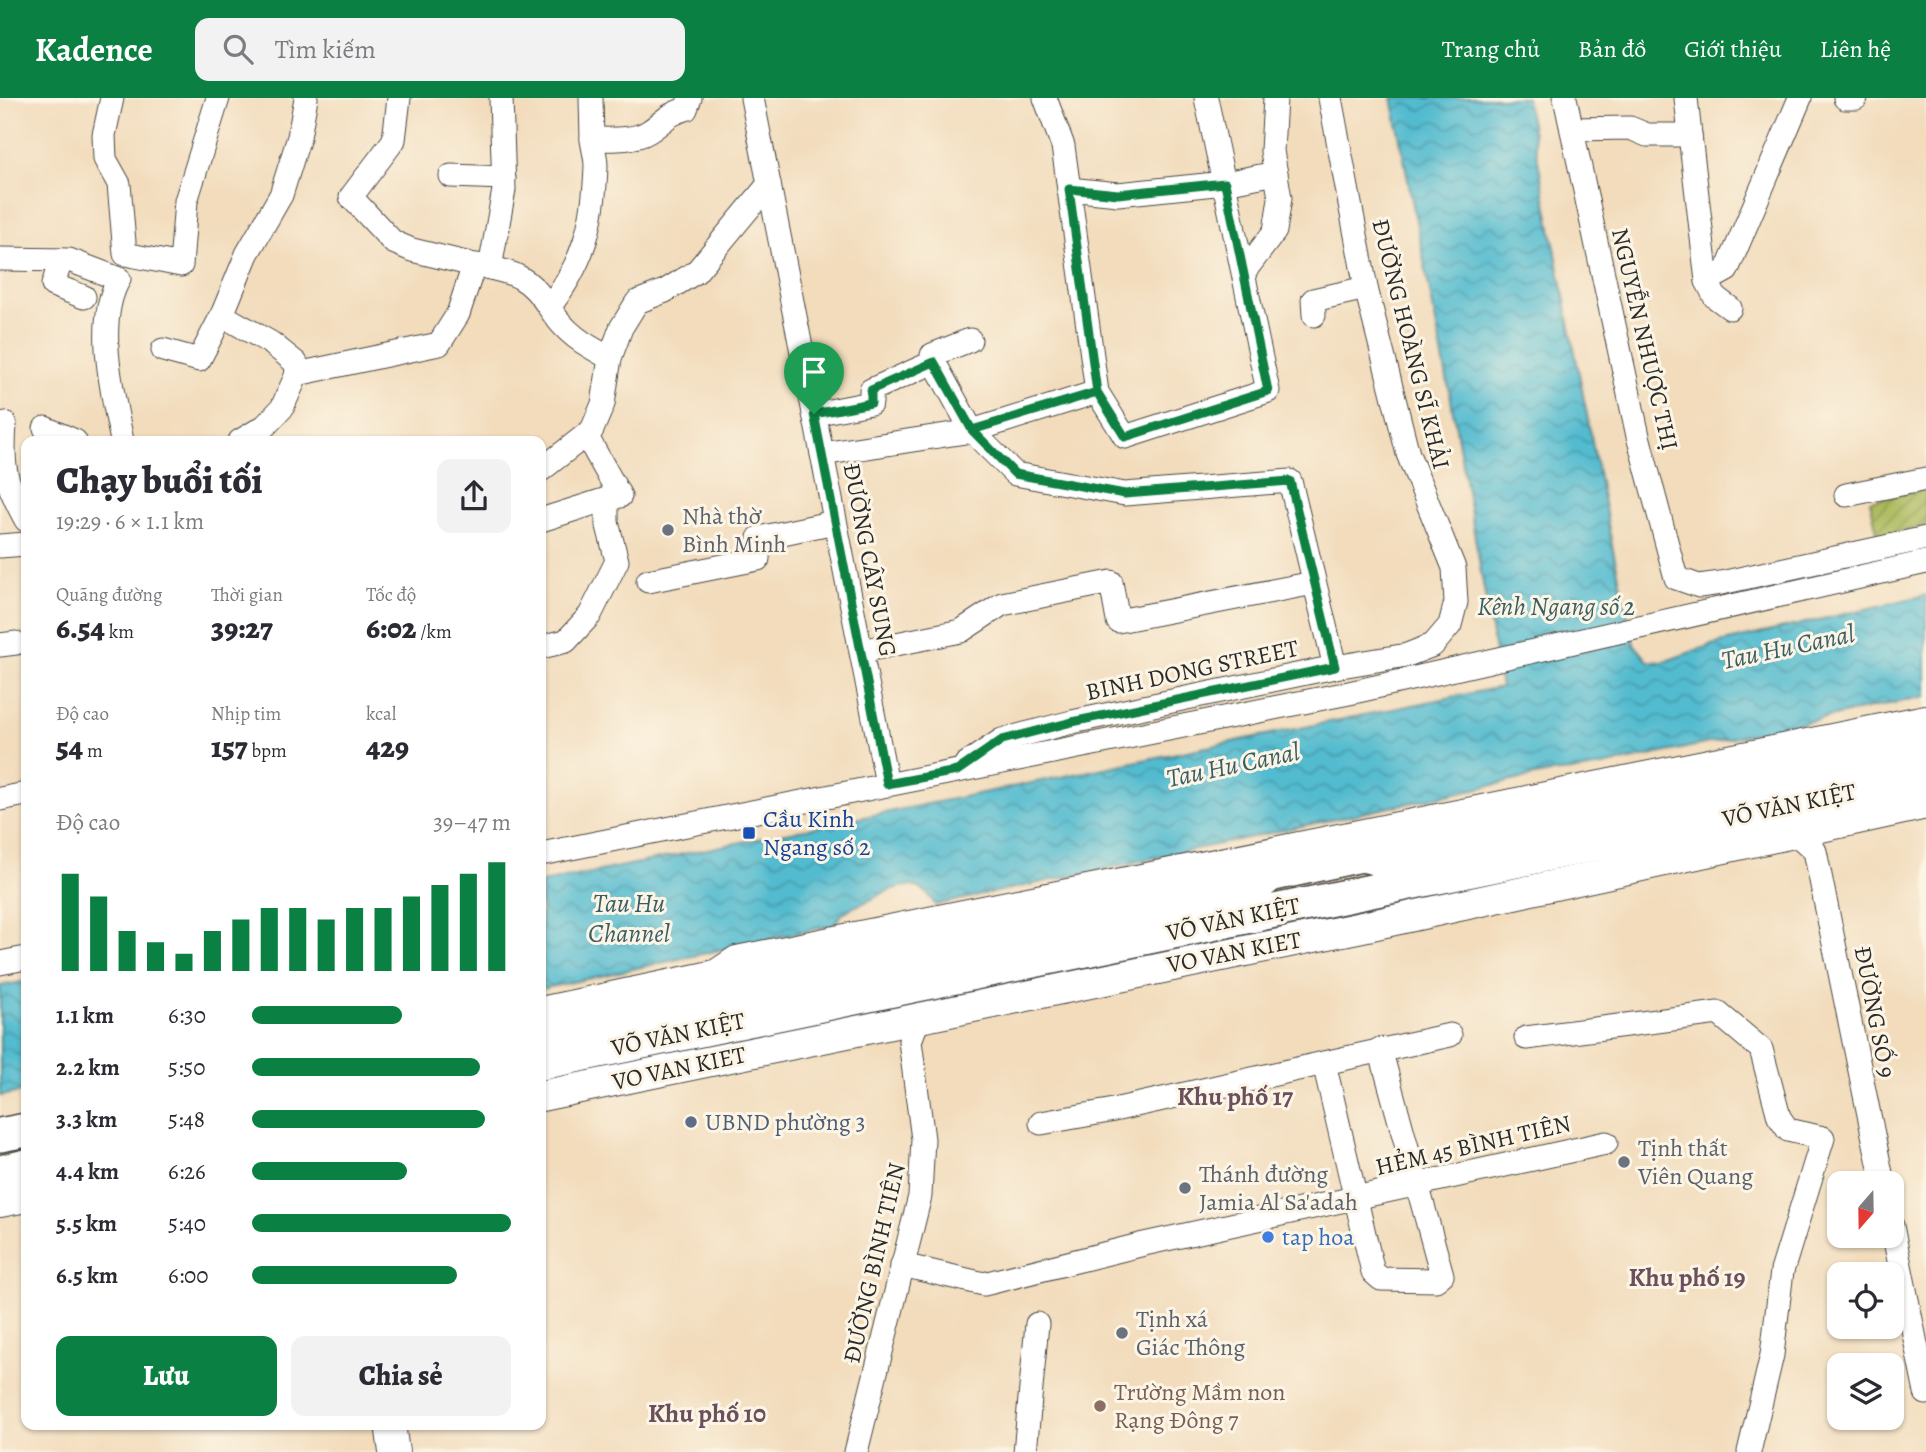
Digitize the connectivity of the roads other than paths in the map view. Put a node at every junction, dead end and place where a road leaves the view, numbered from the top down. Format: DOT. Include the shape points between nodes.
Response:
graph roads {
  1 [pos="112,98"];
  2 [pos="218,98"];
  3 [pos="306,98"];
  4 [pos="399,98"];
  5 [pos="501,98"];
  6 [pos="591,98"];
  7 [pos="690,98"];
  8 [pos="752,98"];
  9 [pos="1045,98"];
  10 [pos="1206,98"];
  11 [pos="1275,98"];
  12 [pos="1330,98"];
  13 [pos="1565,98"];
  14 [pos="1686,98"];
  15 [pos="1800,98"];
  16 [pos="1845,98"];
  17 [pos="1856,98"];
  18 [pos="1572,129"];
  19 [pos="1690,135"];
  20 [pos="592,139"];
  21 [pos="1276,173"];
  22 [pos="451,176"];
  23 [pos="504,178"];
  24 [pos="1225,183"];
  25 [pos="769,184"];
  26 [pos="1069,189"];
  27 [pos="0,259"];
  28 [pos="61,260"];
  29 [pos="482,266"];
  30 [pos="1244,272"];
  31 [pos="1707,281"];
  32 [pos="1366,289"];
  33 [pos="84,297"];
  34 [pos="549,307"];
  35 [pos="1730,308"];
  36 [pos="222,315"];
  37 [pos="1314,315"];
  38 [pos="970,340"];
  39 [pos="163,350"];
  40 [pos="610,358"];
  41 [pos="934,362"];
  42 [pos="297,374"];
  43 [pos="1097,392"];
  44 [pos="814,414"];
  45 [pos="5,423"];
  46 [pos="45,428"];
  47 [pos="972,430"];
  48 [pos="586,435"];
  49 [pos="63,436"];
  50 [pos="121,436"];
  51 [pos="248,436"];
  52 [pos="822,454"];
  53 [pos="546,466"];
  54 [pos="16,478"];
  55 [pos="1926,479"];
  56 [pos="1846,495"];
  57 [pos="21,499"];
  58 [pos="607,499"];
  59 [pos="546,518"];
  60 [pos="835,522"];
  61 [pos="1926,538"];
  62 [pos="21,544"];
  63 [pos="0,546"];
  64 [pos="1926,562"];
  65 [pos="649,581"];
  66 [pos="1314,583"];
  67 [pos="1443,636"];
  68 [pos="546,646"];
  69 [pos="861,651"];
  70 [pos="1335,667"];
  71 [pos="1926,720"];
  72 [pos="1926,732"];
  73 [pos="1926,745"];
  74 [pos="957,771"];
  75 [pos="1926,776"];
  76 [pos="887,784"];
  77 [pos="21,795"];
  78 [pos="0,799"];
  79 [pos="1926,804"];
  80 [pos="1805,841"];
  81 [pos="546,853"];
  82 [pos="1362,855"];
  83 [pos="1270,875"];
  84 [pos="21,959"];
  85 [pos="0,963"];
  86 [pos="716,975"];
  87 [pos="546,1011"];
  88 [pos="914,1029"];
  89 [pos="546,1032"];
  90 [pos="1450,1035"];
  91 [pos="1526,1038"];
  92 [pos="1380,1049"];
  93 [pos="546,1062"];
  94 [pos="1324,1063"];
  95 [pos="546,1095"];
  96 [pos="1041,1123"];
  97 [pos="21,1131"];
  98 [pos="0,1135"];
  99 [pos="1606,1143"];
  100 [pos="21,1167"];
  101 [pos="1880,1171"];
  102 [pos="0,1172"];
  103 [pos="1418,1187"];
  104 [pos="21,1198"];
  105 [pos="1354,1199"];
  106 [pos="0,1202"];
  107 [pos="1896,1248"];
  108 [pos="902,1265"];
  109 [pos="1037,1324"];
  110 [pos="1926,1393"];
  111 [pos="391,1430"];
  112 [pos="394,1452"];
  113 [pos="856,1452"];
  114 [pos="1025,1452"];
  115 [pos="1749,1452"];
  1 -- 2 [label="street" via="104,135 105,159 119,184 125,254 181,265 186,201"];
  3 -- 36 [label="street" via="281,195 247,254"];
  4 -- 29 [label="street" via="394,140 351,197 393,242"];
  5 -- 23 [label="street"];
  6 -- 20 [label="street"];
  7 -- 20 [label="street" via="686,109 669,114 647,133"];
  8 -- 25 [label="street, ĐƯỜNG CÂY SUNG"];
  9 -- 26 [label="street" via="1063,146"];
  10 -- 24 [label="street"];
  11 -- 21 [label="street" via="1272,151"];
  12 -- 32 [label="street, ĐƯỜNG HOÀNG SĨ KHẢI"];
  13 -- 18 [label="street, NGUYỄN NHƯỢC THỊ"];
  14 -- 19 [label="street"];
  15 -- 31 [label="street" via="1727,270"];
  16 -- 17 [label="street"];
  18 -- 19 [label="street" via="1630,128 1647,135"];
  18 -- 61 [label="street, NGUYỄN NHƯỢC THỊ" via="1638,436 1676,578 1699,586 1721,583"];
  19 -- 31 [label="street"];
  20 -- 34 [label="street" via="596,164 582,257"];
  21 -- 24 [label="street"];
  21 -- 30 [label="street" via="1280,198 1275,231"];
  22 -- 23 [label="street"];
  23 -- 29 [label="street" via="501,215"];
  24 -- 26 [label="street" via="1118,194"];
  24 -- 30 [label="street"];
  25 -- 40 [label="street" via="696,272 637,302"];
  25 -- 44 [label="street, ĐƯỜNG CÂY SUNG"];
  26 -- 43 [label="street"];
  27 -- 28 [label="street"];
  28 -- 33 [label="street" via="53,285"];
  28 -- 50 [label="street" via="119,279 108,297 108,365"];
  29 -- 34 [label="street" via="516,274 540,293"];
  29 -- 42 [label="street" via="439,344"];
  30 -- 43 [label="street" via="1268,391 1125,437"];
  31 -- 35 [label="street" via="1715,297"];
  32 -- 37 [label="street" via="1313,300"];
  32 -- 67 [label="street, ĐƯỜNG HOÀNG SĨ KHẢI" via="1408,454 1454,568 1456,602"];
  34 -- 40 [label="street" via="560,326 578,342"];
  36 -- 39 [label="street" via="199,360"];
  36 -- 42 [label="street" via="271,343 296,363"];
  38 -- 41 [label="street" via="932,355"];
  40 -- 48 [label="street" via="603,404"];
  41 -- 44 [label="street" via="871,390 871,403"];
  41 -- 47 [label="street"];
  42 -- 51 [label="street" via="282,408"];
  43 -- 47 [label="street"];
  44 -- 52 [label="street, ĐƯỜNG CÂY SUNG"];
  45 -- 54 [label="street" via="3,460"];
  46 -- 49 [label="street"];
  47 -- 52 [label="street"];
  47 -- 66 [label="street" via="1015,474 1125,494 1290,481"];
  48 -- 53 [label="street"];
  48 -- 58 [label="street" via="620,496"];
  52 -- 60 [label="street, ĐƯỜNG CÂY SUNG"];
  54 -- 57 [label="street"];
  55 -- 56 [label="street"];
  58 -- 59 [label="street"];
  58 -- 68 [label="street" via="607,522 617,561 590,615 566,640"];
  60 -- 65 [label="street" via="759,538 758,559"];
  60 -- 69 [label="street, ĐƯỜNG CÂY SUNG"];
  62 -- 63 [label="street"];
  64 -- 74 [label="street, BINH DONG STREET" via="1349,692"];
  66 -- 69 [label="street" via="1118,621 1111,582 1002,604 961,631"];
  66 -- 70 [label="street"];
  67 -- 70 [label="street, BINH DONG STREET" via="1407,655"];
  69 -- 76 [label="street, ĐƯỜNG CÂY SUNG"];
  70 -- 74 [label="street, BINH DONG STREET" via="1002,740"];
  71 -- 86 [label="main road, VÕ VĂN KIỆT" via="737,961"];
  72 -- 82 [label="main road, VÕ VĂN KIỆT" via="1378,845"];
  73 -- 82 [label="highway, VÕ VĂN KIỆT" via="1379,859"];
  74 -- 76 [label="street, BINH DONG STREET"];
  75 -- 93 [label="highway, VÕ VĂN KIỆT"];
  76 -- 81 [label="street, BINH DONG STREET"];
  77 -- 78 [label="street"];
  79 -- 80 [label="main road, VO VAN KIET" via="1830,824"];
  80 -- 88 [label="main road, VO VAN KIET" via="1367,926"];
  80 -- 101 [label="street, ĐƯỜNG SỐ 9"];
  82 -- 83 [label="highway, VÕ VĂN KIỆT"];
  83 -- 86 [label="main road, VÕ VĂN KIỆT" via="1256,872 740,977"];
  83 -- 89 [label="highway, VÕ VĂN KIỆT" via="1259,884"];
  84 -- 85 [label="street"];
  86 -- 87 [label="main road, VÕ VĂN KIỆT"];
  88 -- 95 [label="main road, VO VAN KIET" via="885,1025"];
  88 -- 108 [label="street, ĐƯỜNG BÌNH TIÊN" via="924,1165"];
  90 -- 92 [label="street"];
  91 -- 115 [label="street" via="1718,1013 1761,1049 1779,1117 1788,1130 1824,1138 1782,1270 1772,1355"];
  92 -- 94 [label="street"];
  92 -- 103 [label="street"];
  94 -- 96 [label="street"];
  94 -- 105 [label="street"];
  97 -- 98 [label="highway"];
  99 -- 103 [label="street, HẺM 45 BÌNH TIÊN"];
  100 -- 102 [label="highway"];
  103 -- 105 [label="street, HẺM 45 BÌNH TIÊN"];
  103 -- 105 [label="street" via="1442,1275 1436,1280 1381,1279 1373,1272"];
  104 -- 106 [label="main road"];
  105 -- 108 [label="street, HẺM 45 BÌNH TIÊN" via="984,1284"];
  107 -- 110 [label="street"];
  108 -- 113 [label="street, ĐƯỜNG BÌNH TIÊN"];
  109 -- 114 [label="street"];
  111 -- 112 [label="main road"];
}
